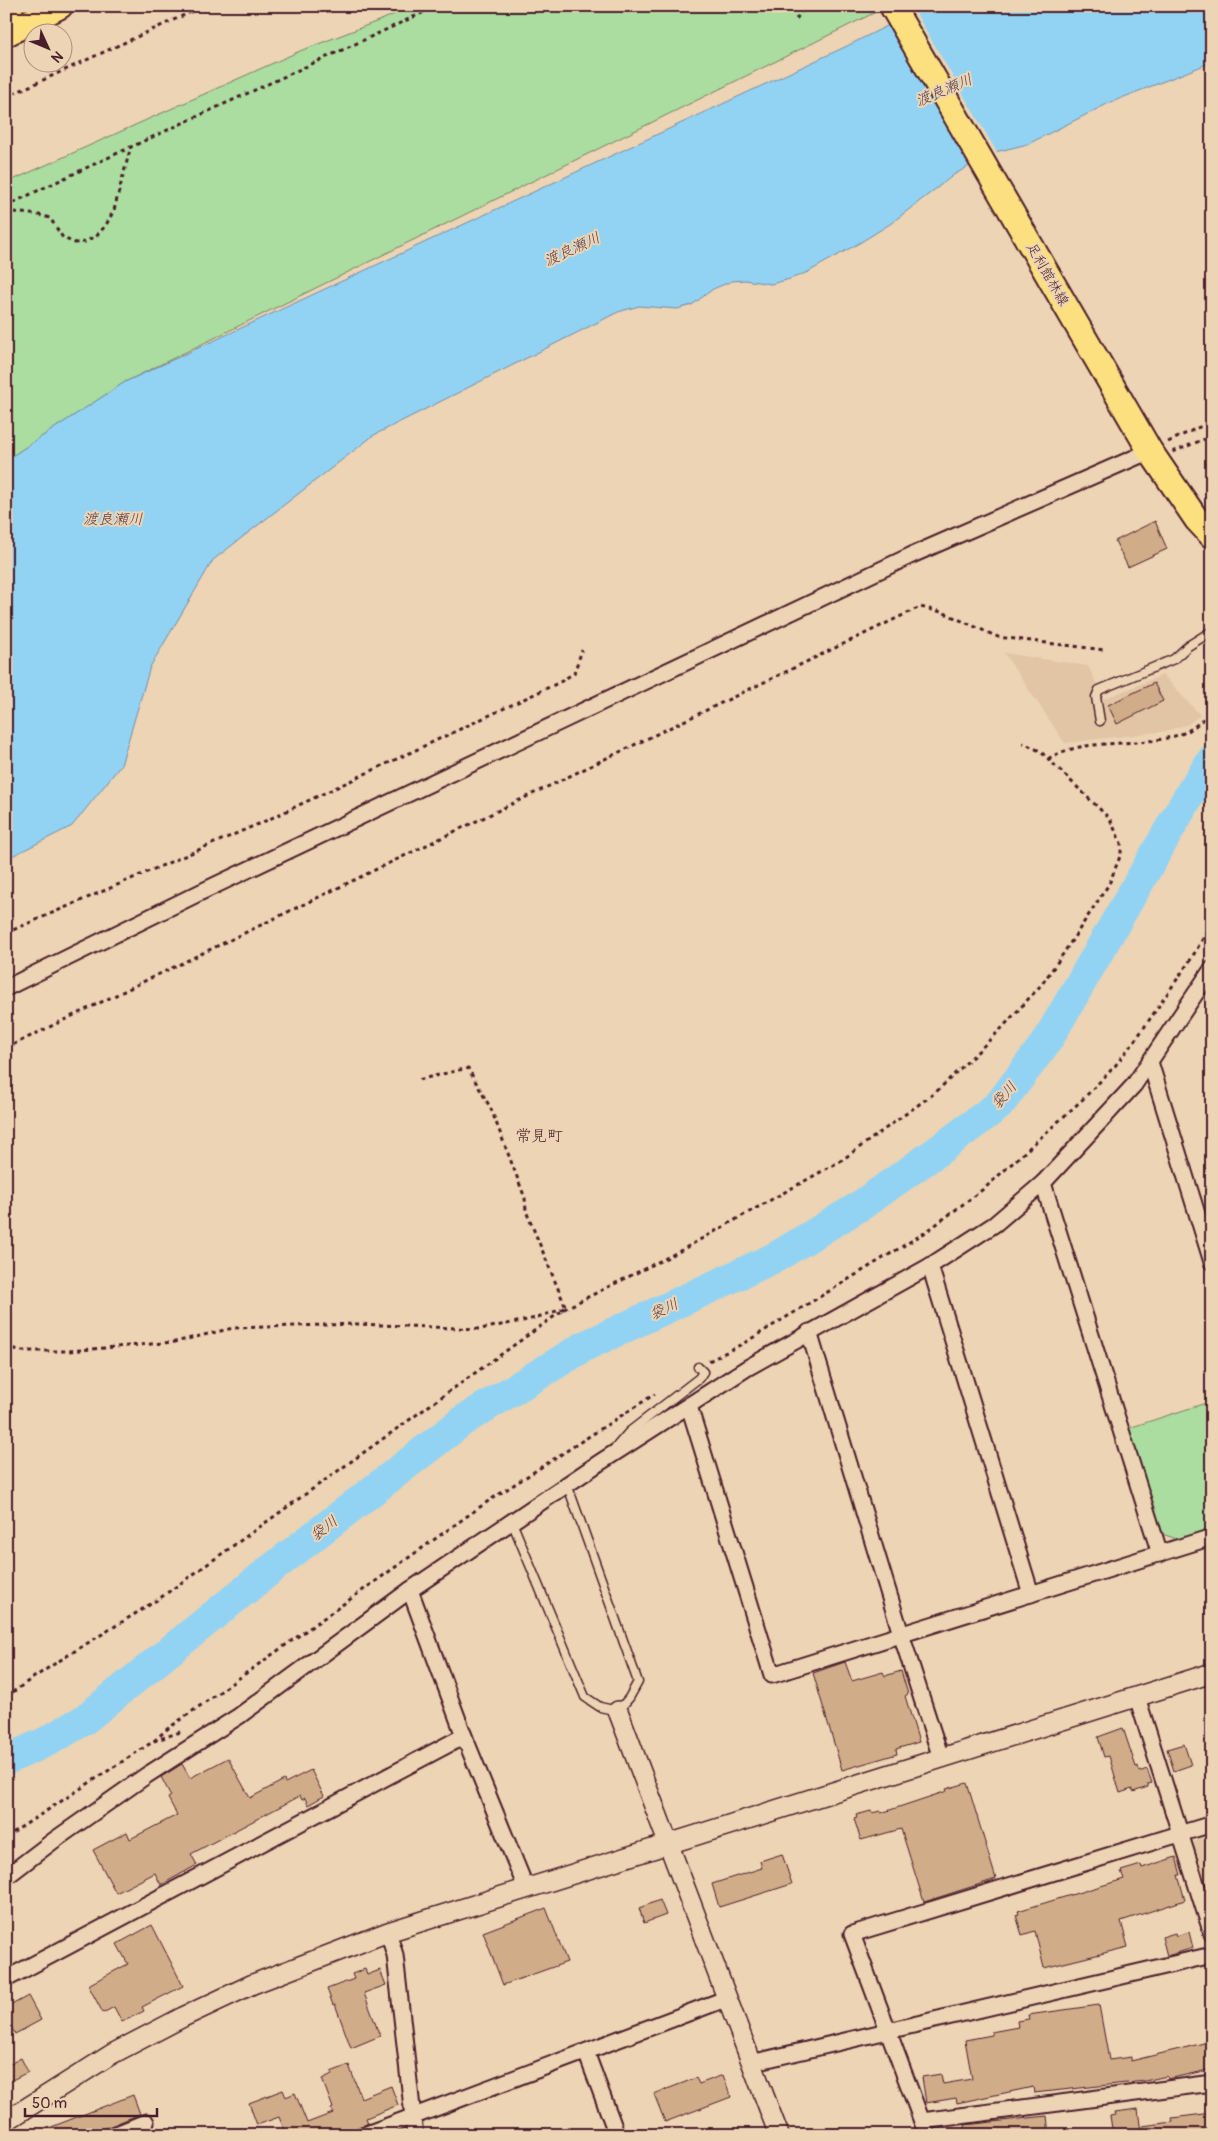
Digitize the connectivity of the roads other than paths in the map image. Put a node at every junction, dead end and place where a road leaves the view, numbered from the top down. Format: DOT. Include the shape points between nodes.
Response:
graph roads {
  1 [pos="8,6"];
  2 [pos="60,6"];
  3 [pos="892,6"];
  4 [pos="11,32"];
  5 [pos="1155,446"];
  6 [pos="1212,536"];
  7 [pos="1212,631"];
  8 [pos="1100,721"];
  9 [pos="1212,969"];
  10 [pos="6,988"];
  11 [pos="1150,1062"];
  12 [pos="1043,1183"];
  13 [pos="1206,1223"];
  14 [pos="1212,1262"];
  15 [pos="930,1266"];
  16 [pos="809,1332"];
  17 [pos="698,1366"];
  18 [pos="689,1406"];
  19 [pos="599,1463"];
  20 [pos="567,1484"];
  21 [pos="512,1522"];
  22 [pos="1212,1537"];
  23 [pos="1160,1554"];
  24 [pos="410,1590"];
  25 [pos="1031,1594"];
  26 [pos="901,1634"];
  27 [pos="1212,1673"];
  28 [pos="1137,1697"];
  29 [pos="618,1711"];
  30 [pos="464,1736"];
  31 [pos="941,1758"];
  32 [pos="1212,1824"];
  33 [pos="1180,1834"];
  34 [pos="668,1844"];
  35 [pos="6,1877"];
  36 [pos="526,1888"];
  37 [pos="388,1932"];
  38 [pos="1212,1934"];
  39 [pos="1212,1955"];
  40 [pos="6,1979"];
  41 [pos="728,1998"];
  42 [pos="889,2031"];
  43 [pos="586,2052"];
  44 [pos="751,2063"];
  45 [pos="1212,2083"];
  46 [pos="413,2116"];
  47 [pos="6,2121"];
  48 [pos="146,2122"];
  49 [pos="925,2128"];
  50 [pos="114,2135"];
  51 [pos="364,2135"];
  52 [pos="415,2135"];
  53 [pos="617,2135"];
  54 [pos="779,2135"];
  1 -- 4 [label="main road"];
  2 -- 4 [label="main road"];
  3 -- 5 [label="main road, 足利館林線"];
  5 -- 6 [label="main road, 足利館林線" via="1191,512"];
  5 -- 10 [label="street" via="912,555 201,892"];
  7 -- 8 [label="lane" via="1174,659 1100,690 1096,697"];
  9 -- 11 [label="street"];
  11 -- 12 [label="street" via="1134,1085"];
  11 -- 13 [label="street"];
  12 -- 15 [label="street" via="995,1224"];
  12 -- 23 [label="street"];
  13 -- 14 [label="street"];
  15 -- 16 [label="street"];
  15 -- 25 [label="street"];
  16 -- 18 [label="street"];
  16 -- 26 [label="street"];
  17 -- 19 [label="lane" via="703,1372 699,1378 629,1432"];
  18 -- 19 [label="street"];
  18 -- 26 [label="street" via="772,1675"];
  19 -- 20 [label="street"];
  20 -- 21 [label="street"];
  20 -- 29 [label="lane" via="638,1682"];
  21 -- 24 [label="street"];
  21 -- 29 [label="lane" via="585,1697 600,1707"];
  22 -- 23 [label="street"];
  23 -- 25 [label="street"];
  24 -- 30 [label="street"];
  24 -- 35 [label="street" via="239,1716 139,1781"];
  25 -- 26 [label="street"];
  26 -- 31 [label="street"];
  27 -- 28 [label="street"];
  28 -- 31 [label="street"];
  28 -- 33 [label="street"];
  29 -- 34 [label="street"];
  30 -- 36 [label="street"];
  30 -- 40 [label="street"];
  31 -- 34 [label="street"];
  32 -- 33 [label="street"];
  33 -- 38 [label="street"];
  33 -- 42 [label="street" via="852,1934"];
  34 -- 36 [label="street"];
  34 -- 41 [label="street"];
  36 -- 37 [label="street"];
  37 -- 46 [label="street" via="395,1955"];
  37 -- 47 [label="street" via="253,1984 183,2017 112,2054"];
  39 -- 42 [label="street"];
  41 -- 43 [label="street"];
  41 -- 44 [label="street"];
  42 -- 44 [label="street"];
  42 -- 49 [label="street"];
  43 -- 46 [label="street"];
  43 -- 53 [label="street"];
  44 -- 54 [label="street"];
  45 -- 49 [label="street"];
  46 -- 51 [label="street"];
  46 -- 52 [label="street"];
  48 -- 50 [label="street"];
}
